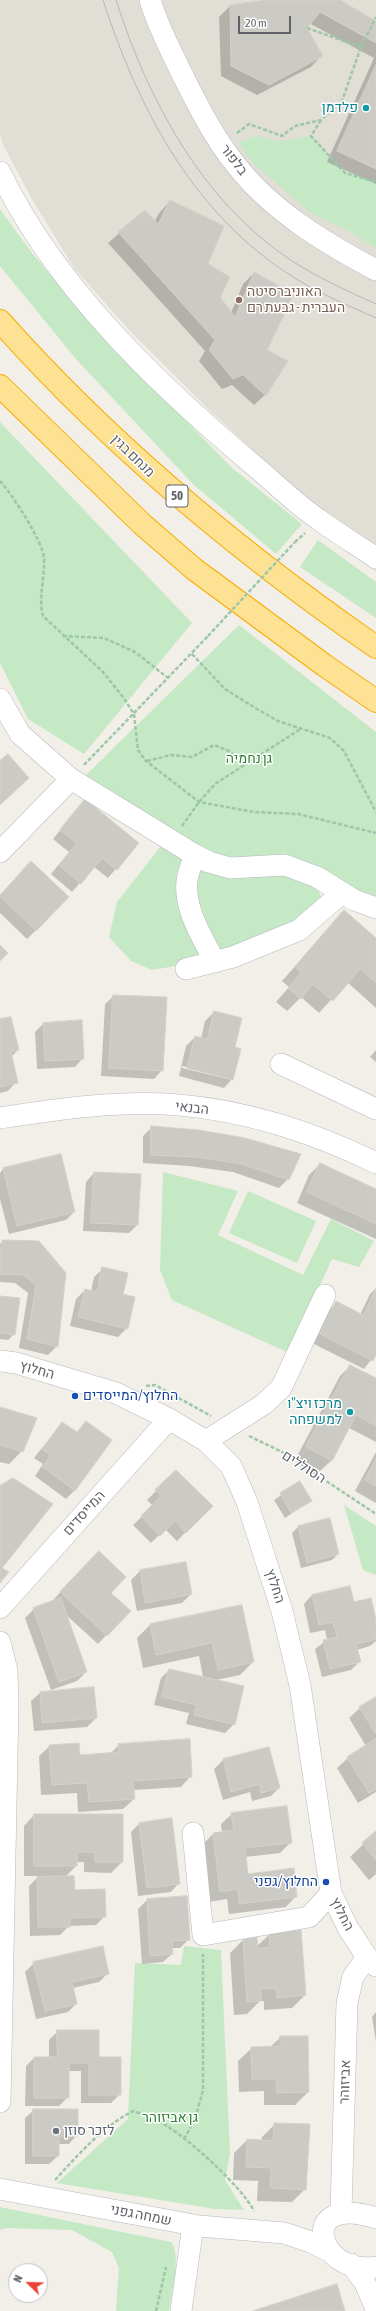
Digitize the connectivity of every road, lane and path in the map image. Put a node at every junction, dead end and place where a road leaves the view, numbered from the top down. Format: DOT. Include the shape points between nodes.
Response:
graph roads {
  1 [pos="150,0"];
  2 [pos="376,17"];
  3 [pos="307,28"];
  4 [pos="361,47"];
  5 [pos="321,120"];
  6 [pos="221,144"];
  7 [pos="0,172"];
  8 [pos="376,182"];
  9 [pos="376,270"];
  10 [pos="0,321"];
  11 [pos="0,386"];
  12 [pos="0,481"];
  13 [pos="295,542"];
  14 [pos="376,558"];
  15 [pos="63,636"];
  16 [pos="376,647"];
  17 [pos="192,654"];
  18 [pos="168,678"];
  19 [pos="0,699"];
  20 [pos="376,701"];
  21 [pos="134,714"];
  22 [pos="303,728"];
  23 [pos="146,761"];
  24 [pos="244,765"];
  25 [pos="71,779"];
  26 [pos="198,802"];
  27 [pos="376,812"];
  28 [pos="376,833"];
  29 [pos="172,841"];
  30 [pos="0,852"];
  31 [pos="195,855"];
  32 [pos="342,893"];
  33 [pos="376,908"];
  34 [pos="215,962"];
  35 [pos="186,969"];
  36 [pos="281,1064"];
  37 [pos="376,1109"];
  38 [pos="0,1118"];
  39 [pos="376,1163"];
  40 [pos="325,1295"];
  41 [pos="0,1361"];
  42 [pos="125,1398"];
  43 [pos="169,1419"];
  44 [pos="228,1426"];
  45 [pos="206,1441"];
  46 [pos="376,1514"];
  47 [pos="0,1608"];
  48 [pos="0,1642"];
  49 [pos="193,1833"];
  50 [pos="331,1893"];
  51 [pos="203,1935"];
  52 [pos="371,1962"];
  53 [pos="1,2046"];
  54 [pos="0,2102"];
  55 [pos="184,2140"];
  56 [pos="0,2189"];
  57 [pos="39,2196"];
  58 [pos="341,2212"];
  59 [pos="376,2218"];
  60 [pos="193,2225"];
  61 [pos="324,2226"];
  62 [pos="274,2232"];
  63 [pos="329,2251"];
  64 [pos="351,2264"];
  65 [pos="376,2267"];
  66 [pos="376,2309"];
  67 [pos="181,2311"];
  1 -- 6 [label="street, בלפור" via="169,48"];
  2 -- 4 [label="path"];
  3 -- 4 [label="path"];
  4 -- 5 [label="path" via="342,101"];
  5 -- 6 [label="path" via="295,126 282,136 249,124"];
  5 -- 8 [label="path" via="311,136 345,172"];
  6 -- 9 [label="street, בלפור" via="236,165 284,212 316,236"];
  7 -- 14 [label="street" via="44,247 112,331 230,446 317,518"];
  10 -- 16 [label="highway, מנחם בגין / 50" via="62,388 198,514 285,582"];
  11 -- 20 [label="highway" via="142,524 194,569"];
  12 -- 15 [label="path" via="39,542 44,557 40,606 43,616"];
  13 -- 17 [label="path, bridge"];
  15 -- 18 [label="path" via="104,638 135,652"];
  15 -- 21 [label="path" via="102,671"];
  17 -- 18 [label="path"];
  17 -- 22 [label="path" via="225,689 278,720"];
  18 -- 21 [label="path"];
  19 -- 25 [label="street" via="20,734"];
  21 -- 23 [label="path" via="138,750"];
  21 -- 25 [label="path"];
  22 -- 24 [label="path"];
  22 -- 27 [label="path" via="330,738 344,751"];
  23 -- 24 [label="path" via="171,755 192,757 214,745 229,751"];
  23 -- 26 [label="path"];
  24 -- 26 [label="path" via="215,784"];
  25 -- 29 [label="street"];
  25 -- 30 [label="street"];
  26 -- 28 [label="path" via="254,812 298,814"];
  26 -- 29 [label="path"];
  29 -- 31 [label="street"];
  31 -- 32 [label="street" via="230,868 285,865 317,877"];
  31 -- 34 [label="street" via="188,876 188,899 195,924"];
  32 -- 33 [label="street"];
  32 -- 34 [label="street" via="299,930"];
  34 -- 35 [label="street"];
  36 -- 37 [label="street"];
  38 -- 39 [label="street, הבנאי" via="95,1107 178,1105 229,1112 287,1127"];
  40 -- 44 [label="street" via="281,1388 264,1404"];
  41 -- 42 [label="street, החלוץ"];
  42 -- 43 [label="street, החלוץ"];
  42 -- 44 [label="path, הסוללים" via="134,1388 155,1385"];
  43 -- 45 [label="street, החלוץ"];
  43 -- 47 [label="street, המייסדים"];
  44 -- 45 [label="street"];
  44 -- 46 [label="path, הסוללים" via="284,1453"];
  45 -- 50 [label="street, החלוץ" via="231,1466 247,1502 282,1611 300,1685"];
  48 -- 53 [label="street" via="7,1671 8,1705"];
  49 -- 51 [label="street"];
  50 -- 51 [label="street" via="309,1918"];
  50 -- 52 [label="street, החלוץ" via="348,1928"];
  51 -- 55 [label="path" via="203,2090 195,2119"];
  52 -- 58 [label="street, אביזוהר" via="353,1977 347,2003"];
  53 -- 54 [label="street"];
  55 -- 57 [label="path" via="168,2126 133,2111 118,2119 94,2139"];
  55 -- 62 [label="path" via="221,2171"];
  56 -- 57 [label="street, שמחה גפני"];
  57 -- 60 [label="street, שמחה גפני"];
  58 -- 59 [label="street" via="363,2213"];
  58 -- 61 [label="street" via="333,2215"];
  60 -- 62 [label="street, שמחה גפני"];
  60 -- 67 [label="street"];
  61 -- 62 [label="street, שמחה גפני"];
  61 -- 63 [label="street" via="323,2241"];
  62 -- 63 [label="street, שמחה גפני" via="311,2242"];
  63 -- 64 [label="street, שמחה גפני"];
  64 -- 65 [label="street" via="362,2268"];
  64 -- 66 [label="street" via="365,2283"];
}
